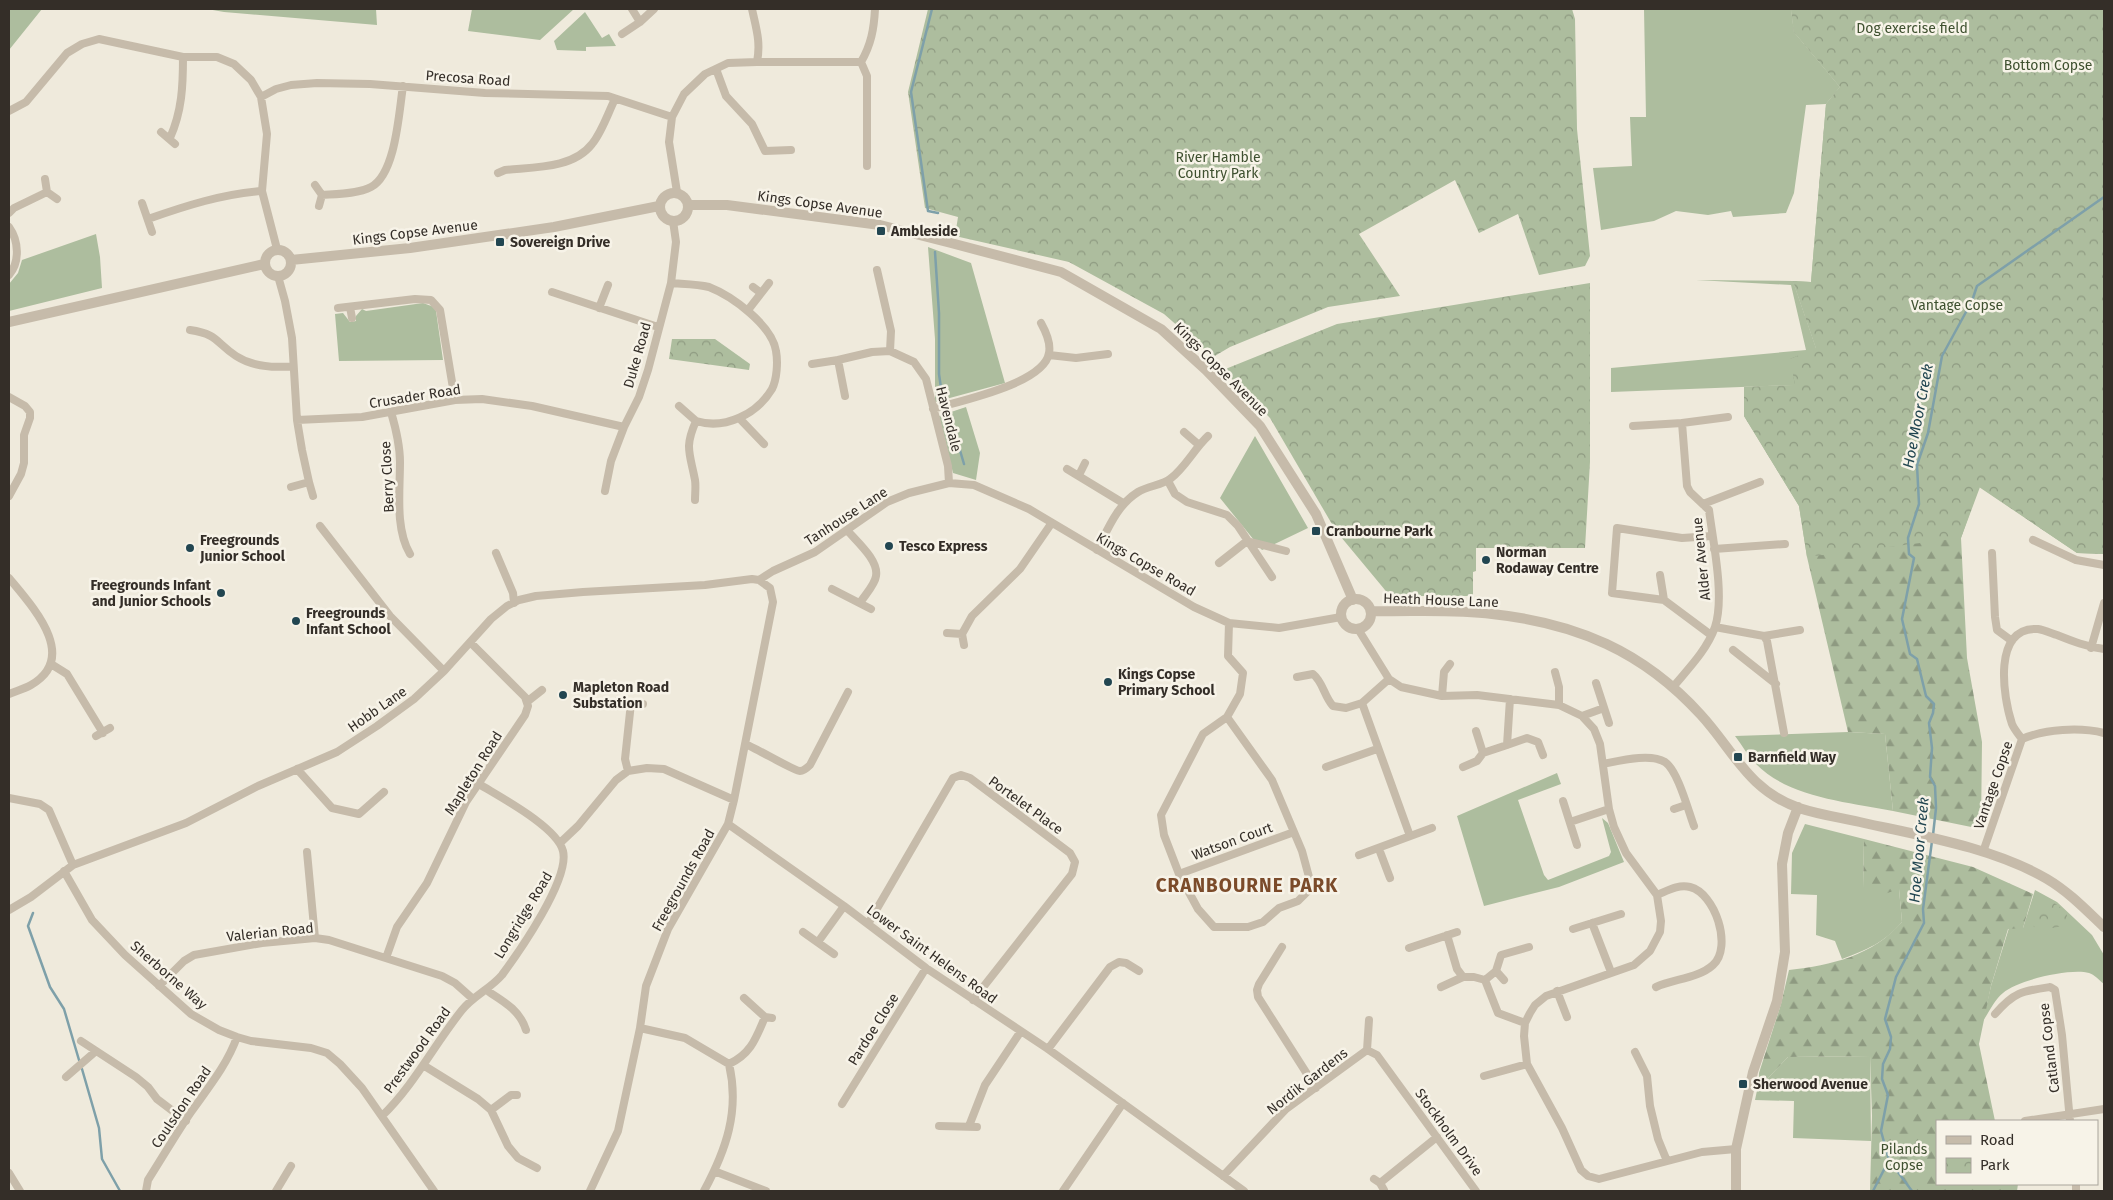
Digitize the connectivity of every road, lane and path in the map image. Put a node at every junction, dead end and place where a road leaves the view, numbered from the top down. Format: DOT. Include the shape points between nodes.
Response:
graph roads {
  1 [pos="632,9"];
  2 [pos="654,9"];
  3 [pos="752,9"];
  4 [pos="875,9"];
  5 [pos="640,22"];
  6 [pos="622,34"];
  7 [pos="183,57"];
  8 [pos="757,62"];
  9 [pos="861,62"];
  10 [pos="716,69"];
  11 [pos="403,86"];
  12 [pos="261,96"];
  13 [pos="615,99"];
  14 [pos="9,111"];
  15 [pos="672,117"];
  16 [pos="161,132"];
  17 [pos="791,150"];
  18 [pos="867,166"];
  19 [pos="498,173"];
  20 [pos="45,179"];
  21 [pos="315,186"];
  22 [pos="262,191"];
  23 [pos="47,192"];
  24 [pos="676,192"];
  25 [pos="322,195"];
  26 [pos="57,199"];
  27 [pos="142,203"];
  28 [pos="688,205"];
  29 [pos="319,206"];
  30 [pos="659,206"];
  31 [pos="9,213"];
  32 [pos="148,219"];
  33 [pos="673,221"];
  34 [pos="9,227"];
  35 [pos="152,232"];
  36 [pos="277,249"];
  37 [pos="291,260"];
  38 [pos="264,264"];
  39 [pos="877,270"];
  40 [pos="9,275"];
  41 [pos="278,276"];
  42 [pos="671,283"];
  43 [pos="769,283"];
  44 [pos="608,285"];
  45 [pos="753,287"];
  46 [pos="552,292"];
  47 [pos="761,293"];
  48 [pos="350,307"];
  49 [pos="338,308"];
  50 [pos="599,308"];
  51 [pos="748,310"];
  52 [pos="352,318"];
  53 [pos="9,322"];
  54 [pos="658,327"];
  55 [pos="1041,327"];
  56 [pos="190,330"];
  57 [pos="890,351"];
  58 [pos="1108,354"];
  59 [pos="1049,355"];
  60 [pos="838,360"];
  61 [pos="812,364"];
  62 [pos="293,366"];
  63 [pos="845,396"];
  64 [pos="9,398"];
  65 [pos="455,400"];
  66 [pos="679,406"];
  67 [pos="933,409"];
  68 [pos="391,412"];
  69 [pos="1728,417"];
  70 [pos="740,419"];
  71 [pos="297,420"];
  72 [pos="696,421"];
  73 [pos="1682,423"];
  74 [pos="1633,426"];
  75 [pos="624,427"];
  76 [pos="1184,432"];
  77 [pos="1208,436"];
  78 [pos="764,444"];
  79 [pos="1199,445"];
  80 [pos="1085,463"];
  81 [pos="1067,469"];
  82 [pos="1079,475"];
  83 [pos="1168,481"];
  84 [pos="310,482"];
  85 [pos="1760,482"];
  86 [pos="949,483"];
  87 [pos="12,485"];
  88 [pos="291,486"];
  89 [pos="605,492"];
  90 [pos="9,496"];
  91 [pos="313,496"];
  92 [pos="695,500"];
  93 [pos="1123,502"];
  94 [pos="1703,504"];
  95 [pos="1051,524"];
  96 [pos="320,526"];
  97 [pos="847,530"];
  98 [pos="1712,536"];
  99 [pos="1247,540"];
  100 [pos="2033,540"];
  101 [pos="403,542"];
  102 [pos="1785,544"];
  103 [pos="393,545"];
  104 [pos="1714,548"];
  105 [pos="1097,550"];
  106 [pos="1286,551"];
  107 [pos="496,552"];
  108 [pos="1992,553"];
  109 [pos="410,554"];
  110 [pos="1219,563"];
  111 [pos="2104,565"];
  112 [pos="1660,575"];
  113 [pos="1272,576"];
  114 [pos="759,580"];
  115 [pos="10,582"];
  116 [pos="832,590"];
  117 [pos="1353,600"];
  118 [pos="1664,600"];
  119 [pos="514,603"];
  120 [pos="860,603"];
  121 [pos="2104,603"];
  122 [pos="871,608"];
  123 [pos="1371,611"];
  124 [pos="1342,617"];
  125 [pos="1229,622"];
  126 [pos="1715,627"];
  127 [pos="1358,629"];
  128 [pos="1800,630"];
  129 [pos="947,633"];
  130 [pos="962,634"];
  131 [pos="1711,635"];
  132 [pos="1764,636"];
  133 [pos="2012,641"];
  134 [pos="470,642"];
  135 [pos="964,645"];
  136 [pos="2091,648"];
  137 [pos="2104,649"];
  138 [pos="1733,650"];
  139 [pos="51,664"];
  140 [pos="1450,664"];
  141 [pos="444,671"];
  142 [pos="1555,672"];
  143 [pos="1296,677"];
  144 [pos="1389,679"];
  145 [pos="1596,683"];
  146 [pos="1776,684"];
  147 [pos="1673,687"];
  148 [pos="542,690"];
  149 [pos="9,694"];
  150 [pos="1442,696"];
  151 [pos="848,697"];
  152 [pos="1510,699"];
  153 [pos="528,701"];
  154 [pos="618,701"];
  155 [pos="631,703"];
  156 [pos="643,704"];
  157 [pos="1362,704"];
  158 [pos="1559,705"];
  159 [pos="1604,708"];
  160 [pos="1582,716"];
  161 [pos="1227,717"];
  162 [pos="1609,723"];
  163 [pos="110,728"];
  164 [pos="1476,731"];
  165 [pos="1784,733"];
  166 [pos="2104,733"];
  167 [pos="2022,739"];
  168 [pos="745,744"];
  169 [pos="1507,745"];
  170 [pos="1377,749"];
  171 [pos="1483,752"];
  172 [pos="1543,755"];
  173 [pos="1603,764"];
  174 [pos="1463,766"];
  175 [pos="1326,767"];
  176 [pos="297,769"];
  177 [pos="628,771"];
  178 [pos="479,784"];
  179 [pos="384,792"];
  180 [pos="9,798"];
  181 [pos="734,800"];
  182 [pos="1562,802"];
  183 [pos="1686,805"];
  184 [pos="1798,807"];
  185 [pos="1609,809"];
  186 [pos="1674,809"];
  187 [pos="1570,822"];
  188 [pos="728,824"];
  189 [pos="1694,826"];
  190 [pos="1432,828"];
  191 [pos="1294,832"];
  192 [pos="1410,836"];
  193 [pos="560,844"];
  194 [pos="1577,844"];
  195 [pos="1379,849"];
  196 [pos="1979,851"];
  197 [pos="307,852"];
  198 [pos="1359,855"];
  199 [pos="72,866"];
  200 [pos="64,871"];
  201 [pos="1179,874"];
  202 [pos="1390,878"];
  203 [pos="1657,895"];
  204 [pos="844,906"];
  205 [pos="9,910"];
  206 [pos="1621,914"];
  207 [pos="1592,923"];
  208 [pos="868,924"];
  209 [pos="2104,927"];
  210 [pos="1573,929"];
  211 [pos="803,932"];
  212 [pos="1457,932"];
  213 [pos="1446,935"];
  214 [pos="315,938"];
  215 [pos="818,942"];
  216 [pos="1529,947"];
  217 [pos="1282,948"];
  218 [pos="1409,948"];
  219 [pos="834,954"];
  220 [pos="386,958"];
  221 [pos="926,968"];
  222 [pos="1139,971"];
  223 [pos="1496,971"];
  224 [pos="1611,972"];
  225 [pos="1463,977"];
  226 [pos="1485,980"];
  227 [pos="1504,980"];
  228 [pos="158,986"];
  229 [pos="1441,987"];
  230 [pos="1656,987"];
  231 [pos="486,990"];
  232 [pos="1556,991"];
  233 [pos="744,998"];
  234 [pos="473,999"];
  235 [pos="973,1000"];
  236 [pos="1996,1014"];
  237 [pos="1567,1016"];
  238 [pos="532,1018"];
  239 [pos="1369,1020"];
  240 [pos="524,1021"];
  241 [pos="1525,1023"];
  242 [pos="640,1028"];
  243 [pos="526,1030"];
  244 [pos="1021,1031"];
  245 [pos="237,1037"];
  246 [pos="82,1041"];
  247 [pos="1048,1049"];
  248 [pos="1367,1050"];
  249 [pos="96,1051"];
  250 [pos="1635,1052"];
  251 [pos="729,1064"];
  252 [pos="1527,1064"];
  253 [pos="423,1066"];
  254 [pos="67,1073"];
  255 [pos="1484,1076"];
  256 [pos="1402,1087"];
  257 [pos="1316,1088"];
  258 [pos="517,1096"];
  259 [pos="1123,1103"];
  260 [pos="842,1104"];
  261 [pos="2104,1109"];
  262 [pos="491,1110"];
  263 [pos="382,1116"];
  264 [pos="2070,1117"];
  265 [pos="2036,1120"];
  266 [pos="186,1121"];
  267 [pos="938,1126"];
  268 [pos="969,1126"];
  269 [pos="977,1127"];
  270 [pos="1437,1137"];
  271 [pos="1736,1149"];
  272 [pos="1667,1161"];
  273 [pos="290,1166"];
  274 [pos="537,1168"];
  275 [pos="714,1172"];
  276 [pos="9,1173"];
  277 [pos="1223,1176"];
  278 [pos="1380,1184"];
  279 [pos="20,1191"];
  280 [pos="146,1191"];
  281 [pos="276,1191"];
  282 [pos="434,1191"];
  283 [pos="590,1191"];
  284 [pos="704,1191"];
  285 [pos="766,1191"];
  286 [pos="1063,1191"];
  287 [pos="1244,1191"];
  288 [pos="1476,1191"];
  289 [pos="1736,1191"];
  1 -- 5 [label="street"];
  2 -- 5 [label="street"];
  3 -- 8 [label="street" via="760,48"];
  4 -- 9 [label="street" via="869,48"];
  5 -- 6 [label="street"];
  7 -- 12 [label="street" via="217,56 234,64 251,80"];
  7 -- 14 [label="street" via="99,39 82,44 67,53 26,102"];
  7 -- 16 [label="street" via="181,108 172,141"];
  8 -- 9 [label="street"];
  8 -- 10 [label="street" via="728,64"];
  9 -- 18 [label="street" via="867,76"];
  10 -- 15 [label="street" via="705,74 684,94"];
  10 -- 17 [label="street" via="726,96 752,124 765,151"];
  11 -- 12 [label="street, Precosa Road" via="317,83 291,85"];
  11 -- 13 [label="street, Precosa Road" via="485,94 608,96"];
  11 -- 25 [label="street" via="395,136 382,177 372,187"];
  12 -- 22 [label="street" via="267,134"];
  13 -- 15 [label="street, Precosa Road"];
  13 -- 19 [label="street" via="593,143 584,153 553,164"];
  15 -- 24 [label="street" via="669,142"];
  20 -- 23 [label="street"];
  21 -- 25 [label="street"];
  22 -- 32 [label="street" via="188,204"];
  22 -- 36 [label="street"];
  23 -- 26 [label="street"];
  23 -- 31 [label="street"];
  24 -- 28 [label="street" via="684,196"];
  24 -- 30 [label="street" via="667,194"];
  25 -- 29 [label="street"];
  27 -- 32 [label="street"];
  28 -- 33 [label="street" via="686,215"];
  28 -- 117 [label="street, Kings Copse Avenue" via="727,205 880,225 1061,272 1161,329 1260,426 1316,514"];
  30 -- 33 [label="street" via="664,218"];
  30 -- 37 [label="street, Kings Copse Avenue" via="554,227 410,248"];
  32 -- 35 [label="street"];
  33 -- 42 [label="street, Duke Road" via="676,242"];
  34 -- 40 [label="street" via="17,245 16,260"];
  36 -- 37 [label="street" via="286,252"];
  36 -- 38 [label="street" via="269,252"];
  37 -- 41 [label="street" via="290,269"];
  38 -- 41 [label="street" via="270,274"];
  38 -- 53 [label="street"];
  39 -- 57 [label="street" via="890,330"];
  41 -- 62 [label="street" via="292,338"];
  42 -- 51 [label="street" via="708,287"];
  42 -- 54 [label="street, Duke Road"];
  43 -- 47 [label="street"];
  44 -- 50 [label="street"];
  45 -- 47 [label="street"];
  46 -- 50 [label="street"];
  47 -- 51 [label="street"];
  48 -- 49 [label="street"];
  48 -- 52 [label="street"];
  48 -- 65 [label="street" via="431,300 440,310"];
  50 -- 54 [label="street"];
  51 -- 70 [label="street" via="766,329 776,349 777,364 772,388"];
  54 -- 75 [label="street, Duke Road" via="639,397"];
  55 -- 59 [label="street" via="1049,343"];
  56 -- 62 [label="street" via="221,336 236,356 253,363 275,368"];
  57 -- 60 [label="street"];
  57 -- 67 [label="street, Havendale" via="914,362 926,380"];
  58 -- 59 [label="street" via="1097,352 1076,358"];
  59 -- 67 [label="street" via="1020,382"];
  60 -- 61 [label="street"];
  60 -- 63 [label="street"];
  62 -- 71 [label="street"];
  64 -- 87 [label="street" via="30,412 24,435 22,469"];
  65 -- 68 [label="street, Crusader Road"];
  65 -- 75 [label="street, Crusader Road" via="482,399 532,406"];
  66 -- 72 [label="street"];
  67 -- 86 [label="street, Havendale" via="948,466"];
  68 -- 71 [label="street, Crusader Road" via="362,417"];
  68 -- 101 [label="street, Berry Close" via="398,436"];
  69 -- 73 [label="street"];
  70 -- 72 [label="street" via="720,423"];
  70 -- 78 [label="street"];
  71 -- 84 [label="street"];
  72 -- 92 [label="street" via="689,438"];
  73 -- 74 [label="street"];
  73 -- 94 [label="street, Alder Avenue" via="1686,486"];
  75 -- 89 [label="street, Duke Road" via="611,461"];
  76 -- 79 [label="street"];
  77 -- 79 [label="street"];
  79 -- 83 [label="street"];
  80 -- 82 [label="street"];
  81 -- 82 [label="street"];
  82 -- 93 [label="street"];
  83 -- 93 [label="street" via="1150,485"];
  83 -- 99 [label="street" via="1175,494 1187,502 1227,515"];
  84 -- 88 [label="street"];
  84 -- 91 [label="street"];
  85 -- 94 [label="street"];
  86 -- 95 [label="street, Kings Copse Road" via="984,488 1029,509"];
  86 -- 97 [label="street, Tanhouse Lane" via="886,502"];
  87 -- 90 [label="street"];
  93 -- 105 [label="street"];
  94 -- 98 [label="street, Alder Avenue" via="1710,510"];
  95 -- 105 [label="street, Kings Copse Road"];
  95 -- 130 [label="street" via="1020,569 972,616"];
  96 -- 141 [label="street" via="390,616"];
  97 -- 114 [label="street, Tanhouse Lane" via="815,552 773,570"];
  97 -- 120 [label="street" via="875,568 876,577"];
  98 -- 104 [label="street, Alder Avenue"];
  98 -- 118 [label="street" via="1682,538 1618,528 1612,594"];
  99 -- 106 [label="street"];
  99 -- 110 [label="street"];
  99 -- 113 [label="street"];
  100 -- 111 [label="street" via="2076,560"];
  101 -- 103 [label="street"];
  101 -- 109 [label="street, Berry Close"];
  102 -- 104 [label="street"];
  104 -- 126 [label="street, Alder Avenue" via="1720,596"];
  105 -- 125 [label="street, Kings Copse Road" via="1194,607"];
  107 -- 119 [label="street"];
  108 -- 133 [label="street" via="1995,617 1998,630"];
  112 -- 118 [label="street"];
  114 -- 119 [label="street, Hobb Lane" via="546,595"];
  114 -- 168 [label="street, Freegrounds Road" via="770,588 773,602"];
  115 -- 139 [label="street" via="48,630 53,650"];
  116 -- 120 [label="street"];
  117 -- 123 [label="street" via="1363,601"];
  117 -- 124 [label="street" via="1343,607"];
  118 -- 131 [label="street"];
  119 -- 134 [label="street, Hobb Lane" via="491,619"];
  120 -- 122 [label="street"];
  121 -- 136 [label="street"];
  123 -- 127 [label="street" via="1370,622"];
  123 -- 147 [label="street, Heath House Lane" via="1491,614 1555,624 1597,638 1643,663"];
  124 -- 125 [label="street, Kings Copse Road" via="1279,628"];
  124 -- 127 [label="street" via="1348,627"];
  125 -- 161 [label="street" via="1228,656 1243,673 1240,694"];
  126 -- 131 [label="street, Alder Avenue"];
  126 -- 132 [label="street"];
  127 -- 144 [label="street"];
  128 -- 132 [label="street"];
  129 -- 130 [label="street"];
  130 -- 135 [label="street"];
  131 -- 147 [label="street, Alder Avenue" via="1700,656"];
  132 -- 146 [label="street"];
  133 -- 136 [label="street" via="2026,630 2039,629"];
  133 -- 167 [label="street, Vantage Copse" via="2005,653 2004,684 2012,725"];
  134 -- 141 [label="street, Hobb Lane"];
  134 -- 153 [label="street"];
  136 -- 137 [label="street"];
  138 -- 146 [label="street"];
  139 -- 149 [label="street" via="30,686"];
  139 -- 163 [label="street" via="67,674 100,734"];
  140 -- 150 [label="street" via="1442,668"];
  141 -- 176 [label="street, Hobb Lane" via="414,699 377,726 337,752"];
  142 -- 158 [label="street"];
  143 -- 157 [label="street" via="1313,674 1333,706 1346,708"];
  144 -- 150 [label="street" via="1401,687"];
  144 -- 157 [label="street"];
  145 -- 159 [label="street"];
  146 -- 165 [label="street"];
  147 -- 184 [label="street, Heath House Lane" via="1702,716 1754,782"];
  148 -- 153 [label="street"];
  150 -- 152 [label="street" via="1477,695"];
  151 -- 168 [label="street" via="806,769 799,771"];
  152 -- 158 [label="street"];
  152 -- 169 [label="street"];
  153 -- 178 [label="street, Mapleton Road" via="525,715"];
  154 -- 155 [label="street"];
  155 -- 156 [label="street"];
  155 -- 177 [label="street" via="625,759"];
  157 -- 170 [label="street"];
  158 -- 160 [label="street"];
  159 -- 160 [label="street"];
  159 -- 162 [label="street"];
  160 -- 173 [label="street" via="1594,730"];
  161 -- 191 [label="street" via="1272,780"];
  161 -- 201 [label="street" via="1203,734 1160,815"];
  164 -- 171 [label="street"];
  166 -- 167 [label="street" via="2076,730 2035,734"];
  167 -- 196 [label="street, Vantage Copse"];
  168 -- 181 [label="street, Freegrounds Road"];
  169 -- 171 [label="street"];
  169 -- 172 [label="street" via="1528,738 1538,742"];
  170 -- 175 [label="street"];
  170 -- 192 [label="street"];
  171 -- 174 [label="street" via="1477,761"];
  173 -- 183 [label="street" via="1654,758 1665,762 1674,774"];
  173 -- 185 [label="street"];
  176 -- 179 [label="street" via="332,808 359,814"];
  176 -- 199 [label="street, Hobb Lane" via="186,823"];
  177 -- 181 [label="street" via="664,769"];
  177 -- 193 [label="street" via="616,780"];
  178 -- 193 [label="street" via="555,835"];
  178 -- 220 [label="street, Mapleton Road" via="466,802 427,883 397,926"];
  180 -- 199 [label="street" via="40,804 49,810"];
  181 -- 188 [label="street, Freegrounds Road"];
  182 -- 187 [label="street"];
  183 -- 186 [label="street"];
  183 -- 189 [label="street"];
  184 -- 196 [label="street"];
  184 -- 271 [label="street" via="1788,833 1782,864 1785,952 1777,1001 1753,1072"];
  185 -- 187 [label="street"];
  185 -- 203 [label="street" via="1620,842"];
  187 -- 194 [label="street"];
  188 -- 204 [label="street, Lower Saint Helens Road"];
  188 -- 242 [label="street, Freegrounds Road" via="668,929 646,986"];
  190 -- 192 [label="street"];
  191 -- 201 [label="street, Watson Court"];
  191 -- 201 [label="street" via="1310,877 1308,891 1298,901 1279,908 1264,922 1248,927 1214,927 1198,909"];
  192 -- 195 [label="street"];
  193 -- 231 [label="street, Longridge Road" via="564,862 558,886 501,976"];
  195 -- 198 [label="street"];
  195 -- 202 [label="street"];
  196 -- 209 [label="street" via="2024,867 2047,880 2077,900"];
  197 -- 214 [label="street"];
  199 -- 200 [label="street, Hobb Lane"];
  200 -- 205 [label="street, Hobb Lane"];
  200 -- 228 [label="street, Sherborne Way" via="92,920"];
  203 -- 224 [label="street" via="1660,932 1650,951 1634,965"];
  203 -- 230 [label="street" via="1680,886 1697,890 1714,911 1721,936 1719,958 1713,965 1701,972 1667,978"];
  204 -- 208 [label="street, Lower Saint Helens Road"];
  204 -- 215 [label="street"];
  206 -- 207 [label="street"];
  207 -- 210 [label="street"];
  207 -- 224 [label="street"];
  208 -- 221 [label="street, Lower Saint Helens Road"];
  208 -- 235 [label="street, Portelet Place" via="953,778 961,775 970,778 1070,853 1075,862 1072,874"];
  211 -- 215 [label="street"];
  212 -- 213 [label="street"];
  213 -- 218 [label="street"];
  213 -- 225 [label="street" via="1457,970"];
  214 -- 220 [label="street, Valerian Road"];
  214 -- 228 [label="street, Valerian Road" via="194,955"];
  215 -- 219 [label="street"];
  216 -- 223 [label="street" via="1500,955"];
  217 -- 257 [label="street" via="1259,984 1258,997"];
  220 -- 234 [label="street, Valerian Road" via="442,976"];
  221 -- 235 [label="street, Lower Saint Helens Road"];
  221 -- 260 [label="street, Pardoe Close"];
  222 -- 247 [label="street" via="1119,962 1110,967"];
  223 -- 226 [label="street"];
  223 -- 227 [label="street"];
  224 -- 232 [label="street"];
  225 -- 226 [label="street"];
  225 -- 229 [label="street"];
  226 -- 241 [label="street" via="1498,1013"];
  228 -- 245 [label="street, Sherborne Way" via="197,1017"];
  231 -- 234 [label="street, Longridge Road"];
  231 -- 240 [label="street" via="512,1007"];
  232 -- 237 [label="street"];
  232 -- 241 [label="street" via="1536,1005"];
  233 -- 251 [label="street" via="768,1017 742,1058"];
  234 -- 253 [label="street, Prestwood Road" via="462,1009"];
  235 -- 244 [label="street, Lower Saint Helens Road"];
  236 -- 264 [label="street, Catland Copse" via="2016,994 2050,987 2055,990"];
  238 -- 240 [label="street"];
  239 -- 248 [label="street, Nordik Gardens"];
  240 -- 243 [label="street"];
  241 -- 252 [label="street"];
  242 -- 251 [label="street" via="685,1038"];
  242 -- 283 [label="street, Freegrounds Road" via="618,1131"];
  244 -- 247 [label="street, Lower Saint Helens Road"];
  244 -- 268 [label="street" via="985,1085"];
  245 -- 263 [label="street, Sherborne Way" via="327,1053 356,1080"];
  245 -- 266 [label="street, Coulsdon Road" via="223,1067"];
  246 -- 249 [label="street"];
  247 -- 259 [label="street, Lower Saint Helens Road"];
  248 -- 256 [label="street, Nordik Gardens" via="1377,1055"];
  248 -- 257 [label="street, Nordik Gardens"];
  249 -- 254 [label="street"];
  249 -- 266 [label="street" via="136,1077 157,1100"];
  250 -- 272 [label="street" via="1647,1076 1650,1106"];
  251 -- 275 [label="street" via="733,1084 728,1138"];
  252 -- 255 [label="street"];
  252 -- 272 [label="street" via="1581,1170 1588,1176 1598,1179"];
  253 -- 262 [label="street"];
  253 -- 263 [label="street, Prestwood Road" via="400,1098"];
  256 -- 270 [label="street, Stockholm Drive"];
  257 -- 277 [label="street, Nordik Gardens" via="1286,1109"];
  258 -- 262 [label="street" via="511,1094"];
  259 -- 277 [label="street, Lower Saint Helens Road"];
  259 -- 286 [label="street"];
  261 -- 264 [label="street"];
  262 -- 274 [label="street" via="508,1146 518,1158"];
  263 -- 282 [label="street, Sherborne Way"];
  264 -- 265 [label="street"];
  266 -- 280 [label="street, Coulsdon Road" via="148,1180"];
  267 -- 268 [label="street"];
  268 -- 269 [label="street"];
  270 -- 278 [label="street"];
  270 -- 288 [label="street, Stockholm Drive"];
  271 -- 272 [label="street" via="1702,1152"];
  271 -- 289 [label="street"];
  273 -- 281 [label="street"];
  275 -- 284 [label="street"];
  275 -- 285 [label="street"];
  276 -- 279 [label="street"];
  277 -- 287 [label="street, Lower Saint Helens Road"];
}
